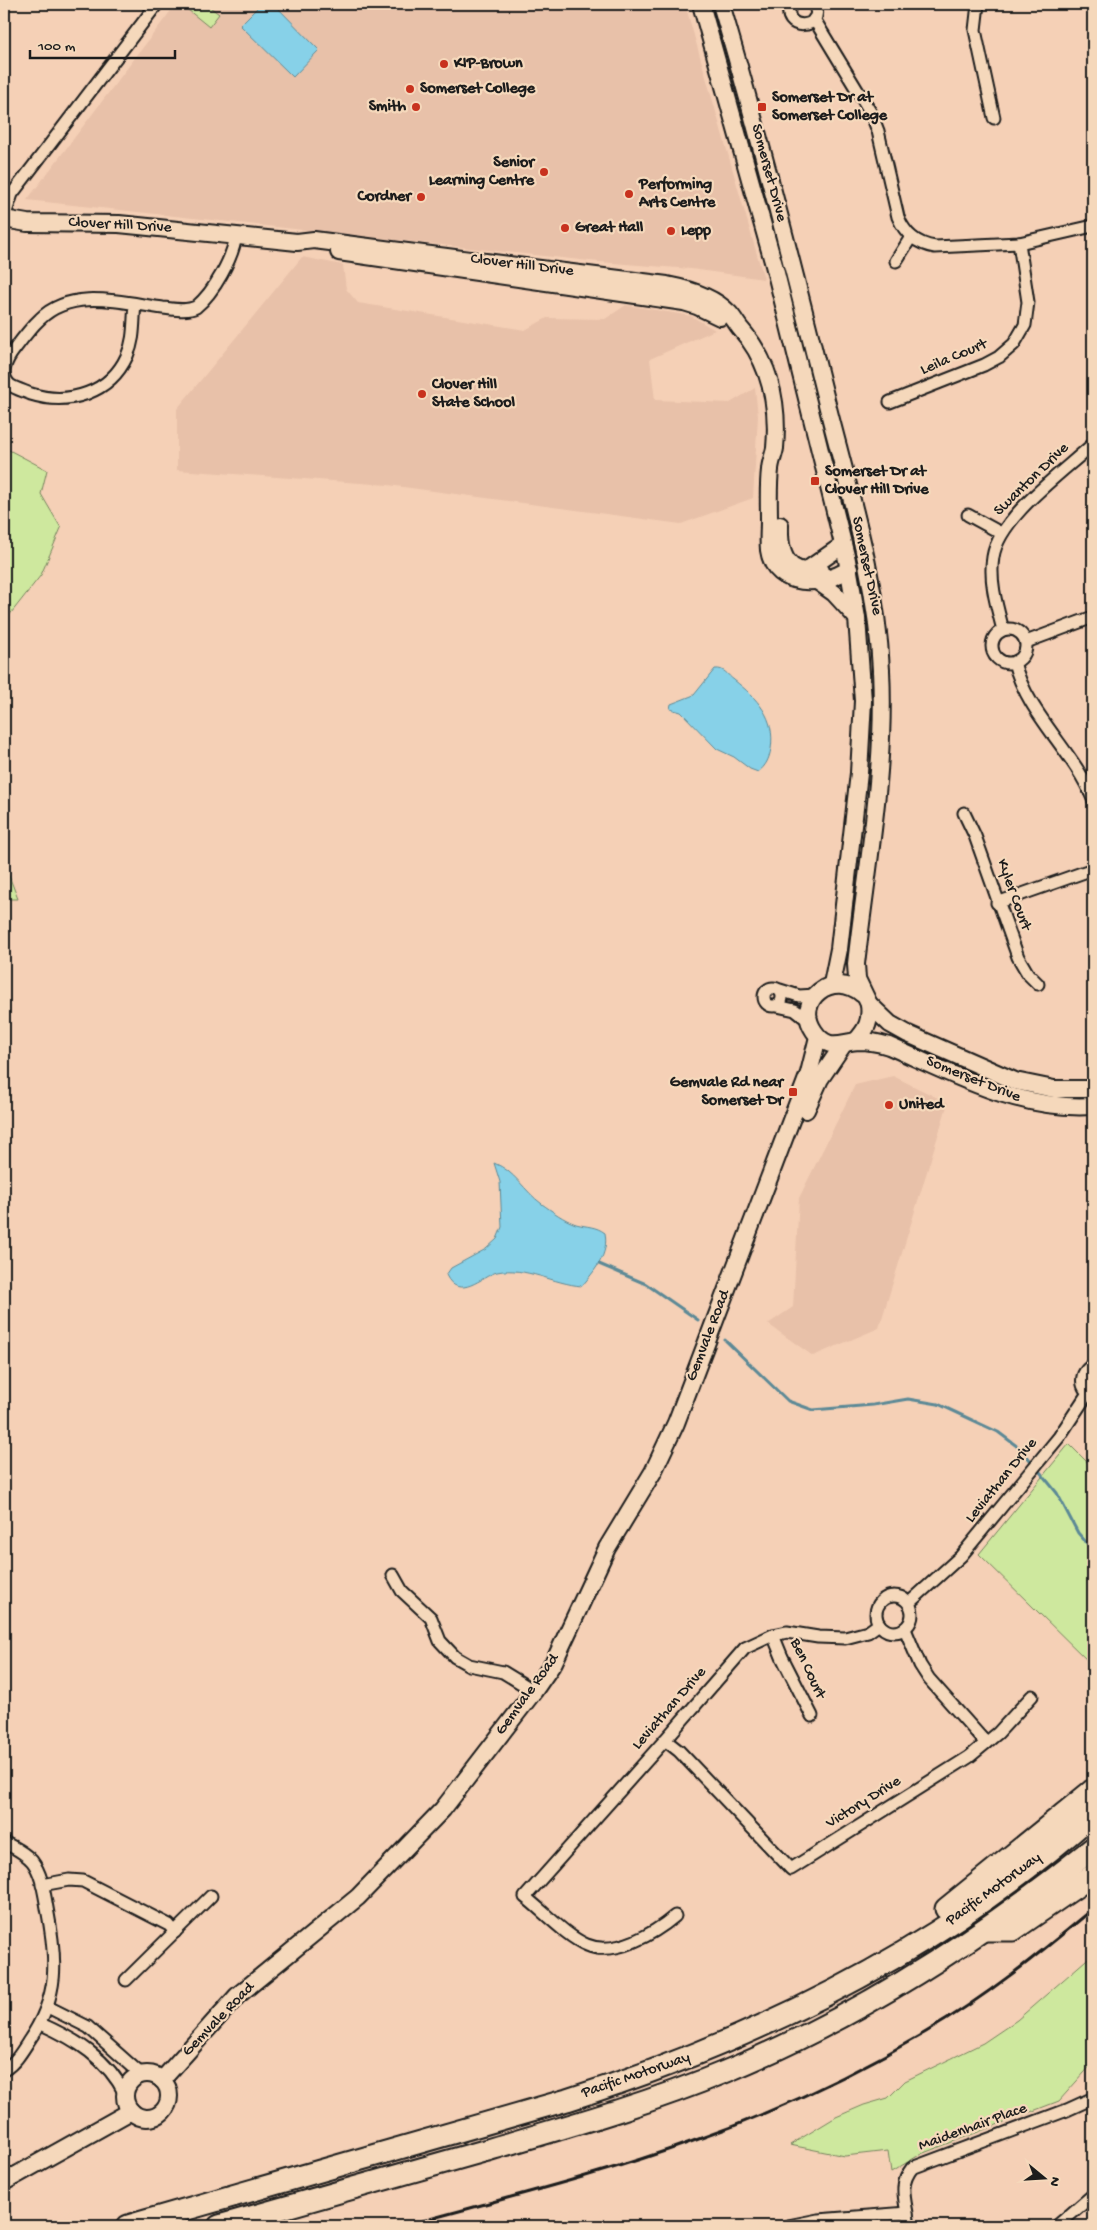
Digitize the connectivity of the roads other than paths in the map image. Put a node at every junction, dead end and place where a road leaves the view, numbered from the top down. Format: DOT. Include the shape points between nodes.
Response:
graph roads {
  1 [pos="157,4"];
  2 [pos="701,4"];
  3 [pos="721,4"];
  4 [pos="791,4"];
  5 [pos="814,4"];
  6 [pos="978,4"];
  7 [pos="814,19"];
  8 [pos="994,118"];
  9 [pos="4,219"];
  10 [pos="1093,226"];
  11 [pos="236,235"];
  12 [pos="911,237"];
  13 [pos="1020,244"];
  14 [pos="896,261"];
  15 [pos="135,304"];
  16 [pos="890,402"];
  17 [pos="1093,444"];
  18 [pos="968,515"];
  19 [pos="1001,533"];
  20 [pos="843,545"];
  21 [pos="867,565"];
  22 [pos="849,569"];
  23 [pos="811,576"];
  24 [pos="1093,617"];
  25 [pos="857,618"];
  26 [pos="1003,630"];
  27 [pos="1026,642"];
  28 [pos="1014,662"];
  29 [pos="1093,800"];
  30 [pos="964,813"];
  31 [pos="1093,869"];
  32 [pos="997,903"];
  33 [pos="832,984"];
  34 [pos="1038,984"];
  35 [pos="780,990"];
  36 [pos="816,995"];
  37 [pos="866,999"];
  38 [pos="777,1006"];
  39 [pos="809,1021"];
  40 [pos="818,1037"];
  41 [pos="849,1043"];
  42 [pos="1093,1089"];
  43 [pos="1093,1106"];
  44 [pos="766,1188"];
  45 [pos="1093,1365"];
  46 [pos="1091,1394"];
  47 [pos="393,1575"];
  48 [pos="910,1602"];
  49 [pos="879,1624"];
  50 [pos="904,1629"];
  51 [pos="773,1635"];
  52 [pos="534,1691"];
  53 [pos="1032,1696"];
  54 [pos="812,1716"];
  55 [pos="665,1740"];
  56 [pos="986,1743"];
  57 [pos="1093,1790"];
  58 [pos="1093,1814"];
  59 [pos="4,1842"];
  60 [pos="1093,1848"];
  61 [pos="1093,1875"];
  62 [pos="42,1886"];
  63 [pos="212,1896"];
  64 [pos="675,1916"];
  65 [pos="986,1930"];
  66 [pos="175,1932"];
  67 [pos="912,1947"];
  68 [pos="126,1980"];
  69 [pos="48,2007"];
  70 [pos="41,2024"];
  71 [pos="4,2070"];
  72 [pos="142,2075"];
  73 [pos="162,2080"];
  74 [pos="126,2094"];
  75 [pos="1089,2100"];
  76 [pos="131,2111"];
  77 [pos="4,2182"];
  78 [pos="1093,2195"];
  79 [pos="907,2213"];
  80 [pos="801,2225"];
  81 [pos="128,2226"];
  82 [pos="220,2226"];
  83 [pos="788,2226"];
  84 [pos="909,2226"];
  85 [pos="1057,2226"];
  1 -- 9 [label="street" via="12,194"];
  2 -- 20 [label="main road, Somerset Drive" via="774,265"];
  3 -- 21 [label="main road, Somerset Drive" via="785,236"];
  4 -- 7 [label="street" via="789,14 794,22 807,25"];
  5 -- 7 [label="street" via="817,8"];
  6 -- 8 [label="street" via="974,30"];
  7 -- 12 [label="street" via="871,114 898,217"];
  9 -- 11 [label="main road, Clover Hill Drive" via="27,223 119,224"];
  10 -- 13 [label="street"];
  11 -- 15 [label="street" via="229,261 196,307 183,310"];
  11 -- 23 [label="main road, Clover Hill Drive" via="370,246 676,287 713,301 729,312 750,339 768,373 780,469 781,549 786,560"];
  12 -- 13 [label="street" via="934,247"];
  12 -- 14 [label="street"];
  13 -- 16 [label="street, Leila Court" via="1028,302 1025,325 1014,344 984,365"];
  15 -- 15 [label="street" via="84,300 68,302 53,309 32,326 6,362 4,373 9,384 51,399 97,390 110,381 127,356 134,338"];
  17 -- 19 [label="street, Swanton Drive" via="1014,516"];
  18 -- 19 [label="street"];
  19 -- 26 [label="street, Swanton Drive" via="994,549 992,569"];
  20 -- 22 [label="main road, Somerset Drive"];
  20 -- 23 [label="main road"];
  21 -- 22 [label="main road"];
  21 -- 37 [label="main road, Somerset Drive" via="877,620 882,728 856,964 857,979"];
  22 -- 23 [label="main road" via="837,577"];
  22 -- 25 [label="main road, Somerset Drive"];
  23 -- 25 [label="main road, Clover Hill Drive" via="834,593"];
  24 -- 27 [label="street"];
  25 -- 33 [label="main road, Somerset Drive" via="863,701 859,773 839,949"];
  26 -- 27 [label="street" via="1019,632"];
  26 -- 28 [label="street" via="995,636 993,650 999,659"];
  27 -- 28 [label="street" via="1023,655"];
  28 -- 29 [label="street" via="1024,690 1081,775"];
  30 -- 32 [label="street, Kyler Court"];
  31 -- 32 [label="street"];
  32 -- 34 [label="street, Kyler Court" via="1018,958"];
  33 -- 36 [label="main road"];
  33 -- 37 [label="main road, Somerset Drive" via="848,985"];
  35 -- 36 [label="street" via="799,996"];
  35 -- 38 [label="street" via="783,999"];
  35 -- 38 [label="street" via="769,989 760,1002"];
  36 -- 39 [label="main road" via="811,1003"];
  37 -- 41 [label="main road, Somerset Drive" via="869,1022 866,1030"];
  37 -- 42 [label="main road, Somerset Drive" via="890,1024 908,1034 1015,1081 1054,1089"];
  38 -- 39 [label="street" via="795,1010"];
  39 -- 40 [label="main road"];
  40 -- 41 [label="main road, Somerset Drive" via="834,1045"];
  40 -- 44 [label="main road, Gemvale Road" via="809,1073"];
  41 -- 43 [label="main road, Somerset Drive" via="873,1041 889,1046 983,1087 1027,1102 1072,1108"];
  41 -- 44 [label="main road, Gemvale Road" via="820,1079"];
  44 -- 52 [label="main road, Gemvale Road" via="663,1455 607,1548 554,1662"];
  45 -- 46 [label="street, Leviathan Drive" via="1082,1377 1084,1388"];
  46 -- 48 [label="street, Leviathan Drive" via="961,1556"];
  47 -- 52 [label="street" via="402,1591 431,1618 440,1641 454,1657 503,1672"];
  48 -- 49 [label="street" via="895,1595 881,1600 876,1613"];
  48 -- 50 [label="street" via="913,1617"];
  49 -- 50 [label="street" via="890,1632"];
  49 -- 51 [label="street, Leviathan Drive" via="868,1632 845,1638 787,1632"];
  50 -- 56 [label="street" via="929,1679"];
  51 -- 54 [label="street, Ben Court"];
  51 -- 55 [label="street, Leviathan Drive" via="745,1648"];
  52 -- 73 [label="main road, Gemvale Road" via="423,1832 358,1897 237,1996"];
  53 -- 56 [label="street"];
  55 -- 56 [label="street, Victory Drive" via="791,1869 969,1757"];
  55 -- 64 [label="street, Leviathan Drive" via="525,1897 578,1940 596,1948 640,1939"];
  57 -- 67 [label="highway" via="927,1923"];
  58 -- 67 [label="highway, Pacific Motorway" via="1006,1884"];
  59 -- 62 [label="street" via="31,1861 40,1875"];
  60 -- 65 [label="highway, Pacific Motorway"];
  61 -- 65 [label="highway" via="1013,1930"];
  62 -- 66 [label="street" via="69,1880 83,1881 169,1925"];
  62 -- 69 [label="street" via="55,1964"];
  63 -- 66 [label="street"];
  65 -- 82 [label="highway, Pacific Motorway" via="878,1997 783,2047 702,2081 609,2114"];
  66 -- 68 [label="street"];
  67 -- 81 [label="highway, Pacific Motorway" via="778,2020 635,2078"];
  69 -- 70 [label="street"];
  69 -- 72 [label="street" via="88,2027"];
  70 -- 71 [label="street" via="13,2064"];
  70 -- 74 [label="street" via="82,2044 118,2080"];
  72 -- 73 [label="main road"];
  72 -- 74 [label="main road" via="132,2081"];
  73 -- 76 [label="main road" via="168,2101 161,2113 147,2118"];
  74 -- 76 [label="main road"];
  75 -- 79 [label="street, Maidenhair Place" via="912,2168 903,2186"];
  76 -- 77 [label="main road"];
  78 -- 85 [label="street"];
  79 -- 80 [label="street"];
  79 -- 84 [label="street, Maidenhair Place"];
  80 -- 83 [label="street"];
}
